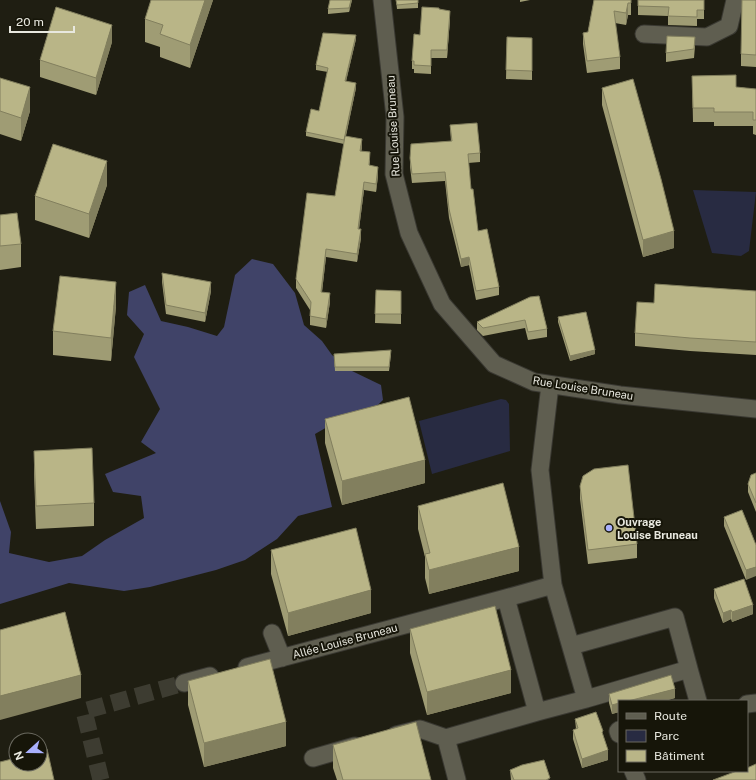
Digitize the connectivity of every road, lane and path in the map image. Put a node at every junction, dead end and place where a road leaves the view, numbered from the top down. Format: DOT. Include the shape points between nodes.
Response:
graph roads {
  1 [pos="382,0"];
  2 [pos="735,0"];
  3 [pos="644,34"];
  4 [pos="550,385"];
  5 [pos="756,409"];
  6 [pos="553,585"];
  7 [pos="506,598"];
  8 [pos="272,633"];
  9 [pos="571,646"];
  10 [pos="282,658"];
  11 [pos="689,669"];
  12 [pos="184,683"];
  13 [pos="586,699"];
  14 [pos="698,700"];
  15 [pos="537,712"];
  16 [pos="446,738"];
  17 [pos="313,758"];
  18 [pos="457,780"];
  1 -- 4 [label="street, Rue Louise Bruneau" via="395,117 394,174 409,233 442,304 494,364 534,382"];
  2 -- 3 [label="street" via="730,26 707,37"];
  4 -- 5 [label="street, Rue Louise Bruneau"];
  4 -- 6 [label="street" via="540,470"];
  6 -- 7 [label="street, Allée Louise Bruneau"];
  6 -- 9 [label="street"];
  7 -- 10 [label="street, Allée Louise Bruneau"];
  7 -- 15 [label="street"];
  8 -- 10 [label="street"];
  9 -- 11 [label="street" via="675,617"];
  9 -- 13 [label="street"];
  10 -- 12 [label="street, Allée Louise Bruneau"];
  11 -- 13 [label="street"];
  11 -- 14 [label="street"];
  13 -- 15 [label="street"];
  15 -- 16 [label="street"];
  16 -- 17 [label="street" via="420,729"];
  16 -- 18 [label="street"];
}
